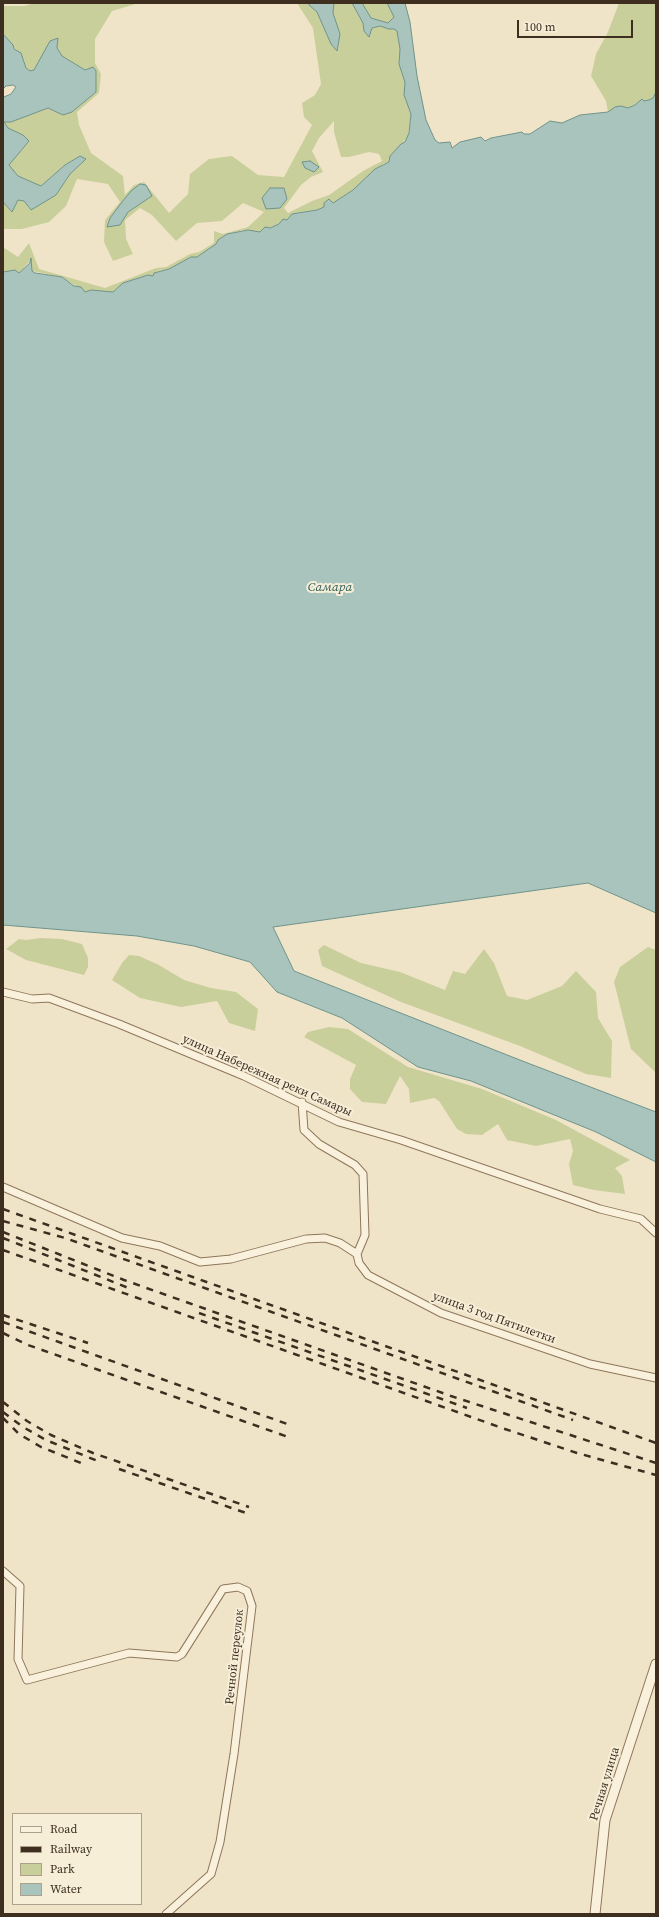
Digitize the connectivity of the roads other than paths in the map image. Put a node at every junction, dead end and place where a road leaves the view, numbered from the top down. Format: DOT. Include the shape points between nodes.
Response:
graph roads {
  1 [pos="3,992"];
  2 [pos="302,1102"];
  3 [pos="3,1187"];
  4 [pos="656,1233"];
  5 [pos="357,1254"];
  6 [pos="656,1378"];
  7 [pos="3,1571"];
  8 [pos="656,1664"];
  9 [pos="166,1914"];
  10 [pos="595,1914"];
  1 -- 2 [label="street, улица Набережная реки Самары" via="32,999 48,998 119,1024"];
  2 -- 4 [label="street, улица Набережная реки Самары" via="339,1122 401,1140 600,1209 641,1219"];
  2 -- 5 [label="street" via="304,1130 319,1144 354,1165 363,1174 365,1235"];
  3 -- 5 [label="street" via="122,1238 160,1246 200,1262 231,1259 306,1239 325,1238 340,1243"];
  5 -- 6 [label="street, улица 3 год Пятилетки" via="359,1263 368,1275 441,1313 590,1364"];
  7 -- 9 [label="street, Речной переулок" via="20,1586 18,1658 27,1680 129,1653 177,1657 182,1654 223,1589 238,1587 247,1591 252,1606 234,1754 220,1842 211,1874"];
  8 -- 10 [label="street, Речная улица" via="605,1820"];
}
